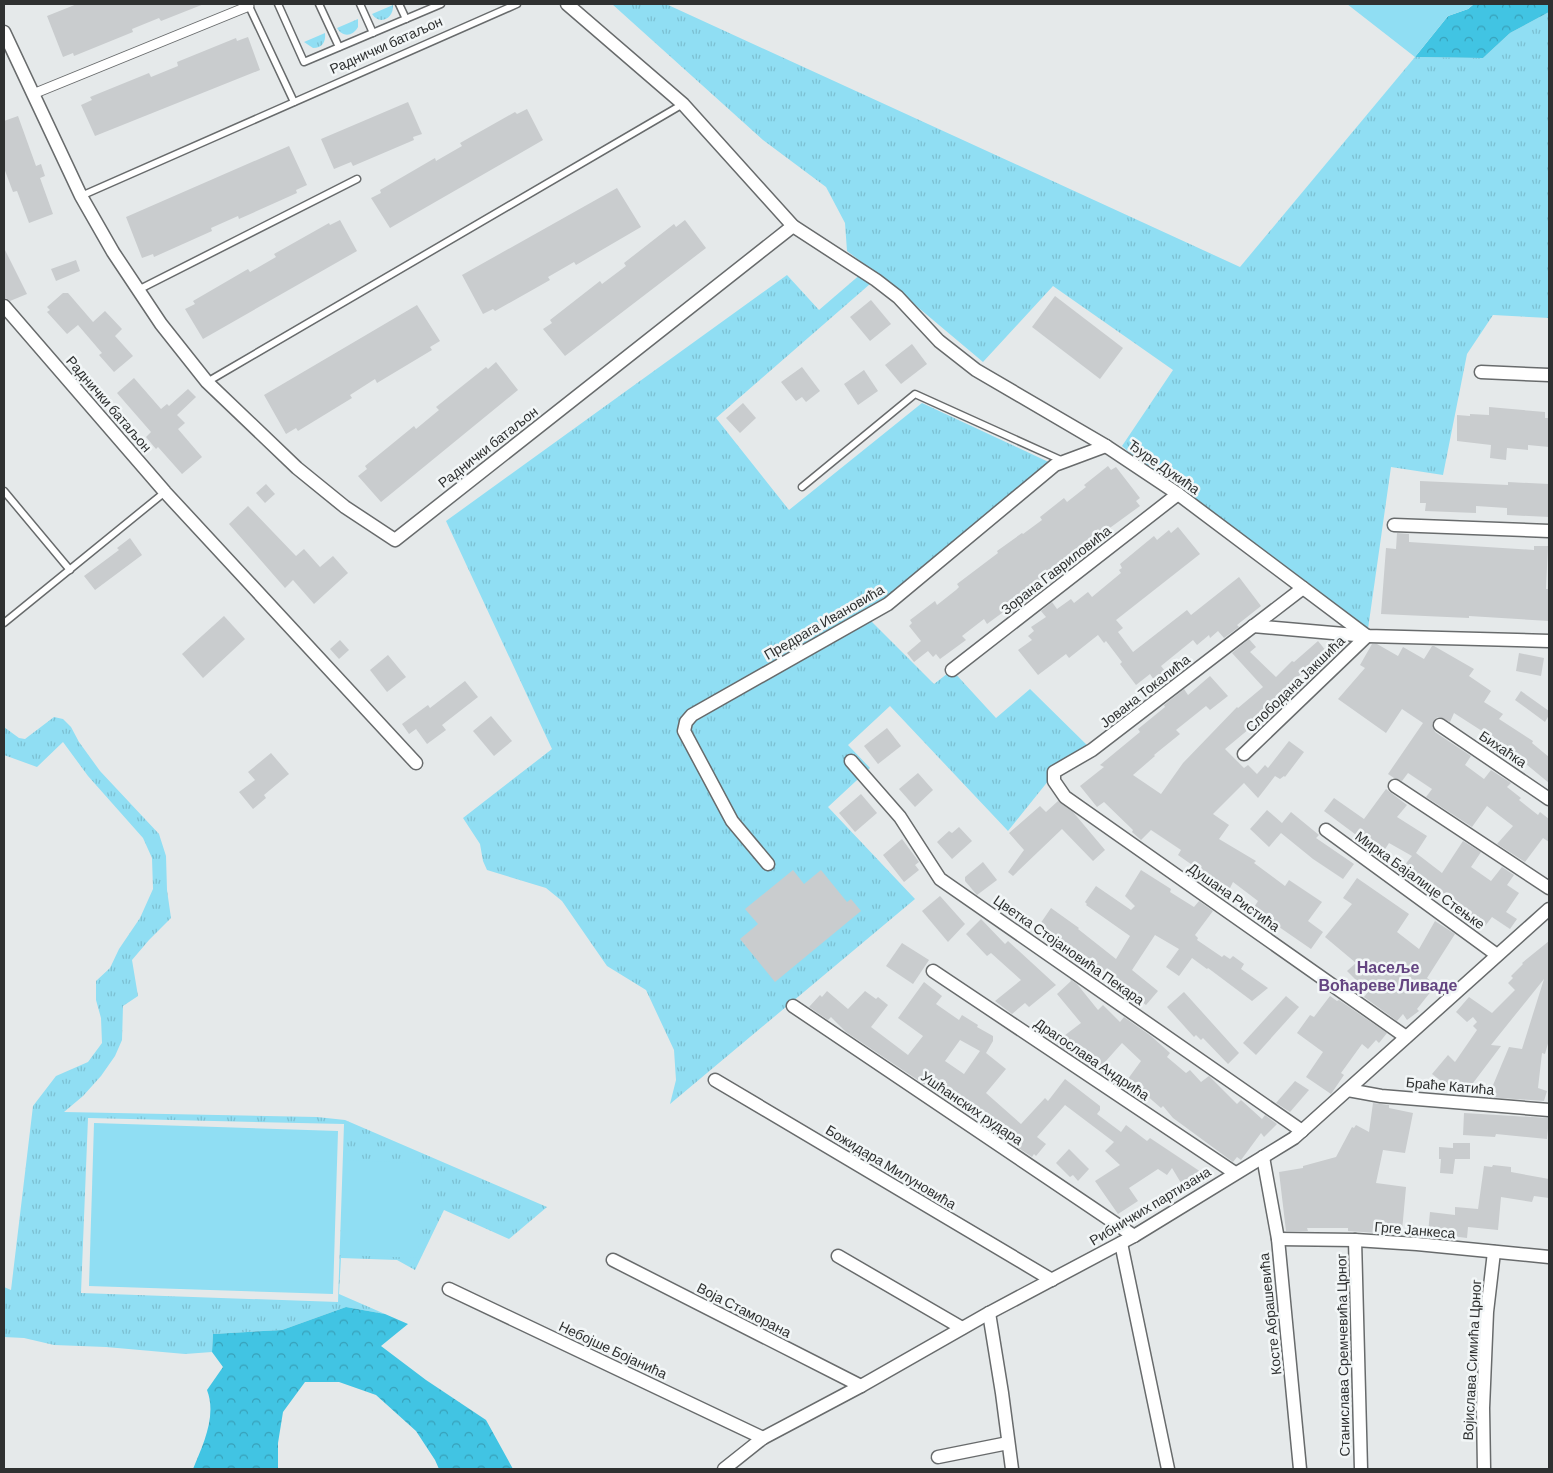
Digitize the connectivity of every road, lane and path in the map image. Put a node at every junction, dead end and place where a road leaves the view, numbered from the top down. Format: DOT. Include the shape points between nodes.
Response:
graph roads {
  1 [pos="278,4"];
  2 [pos="319,4"];
  3 [pos="360,4"];
  4 [pos="399,4"];
  5 [pos="441,4"];
  6 [pos="517,4"];
  7 [pos="567,4"];
  8 [pos="249,5"];
  9 [pos="406,19"];
  10 [pos="4,32"];
  11 [pos="373,33"];
  12 [pos="339,47"];
  13 [pos="33,94"];
  14 [pos="294,102"];
  15 [pos="683,104"];
  16 [pos="357,179"];
  17 [pos="81,196"];
  18 [pos="793,226"];
  19 [pos="138,290"];
  20 [pos="4,306"];
  21 [pos="1481,372"];
  22 [pos="1549,375"];
  23 [pos="207,382"];
  24 [pos="1106,446"];
  25 [pos="1064,462"];
  26 [pos="802,487"];
  27 [pos="4,491"];
  28 [pos="165,492"];
  29 [pos="1178,494"];
  30 [pos="1394,525"];
  31 [pos="1549,531"];
  32 [pos="70,570"];
  33 [pos="1303,588"];
  34 [pos="4,623"];
  35 [pos="1253,626"];
  36 [pos="1367,636"];
  37 [pos="1549,641"];
  38 [pos="952,670"];
  39 [pos="1440,724"];
  40 [pos="1244,754"];
  41 [pos="851,761"];
  42 [pos="416,763"];
  43 [pos="1053,776"];
  44 [pos="1396,786"];
  45 [pos="1549,799"];
  46 [pos="1326,830"];
  47 [pos="768,864"];
  48 [pos="1549,888"];
  49 [pos="1549,908"];
  50 [pos="1497,955"];
  51 [pos="933,971"];
  52 [pos="793,1006"];
  53 [pos="1406,1037"];
  54 [pos="715,1080"];
  55 [pos="1348,1090"];
  56 [pos="1549,1110"];
  57 [pos="1302,1131"];
  58 [pos="1263,1157"];
  59 [pos="1235,1173"];
  60 [pos="1134,1236"];
  61 [pos="1278,1239"];
  62 [pos="1355,1240"];
  63 [pos="1121,1243"];
  64 [pos="1494,1252"];
  65 [pos="838,1256"];
  66 [pos="1549,1257"];
  67 [pos="613,1260"];
  68 [pos="1052,1280"];
  69 [pos="449,1289"];
  70 [pos="989,1312"];
  71 [pos="962,1328"];
  72 [pos="861,1386"];
  73 [pos="763,1438"];
  74 [pos="1008,1442"];
  75 [pos="938,1457"];
  76 [pos="724,1469"];
  77 [pos="1012,1469"];
  78 [pos="1168,1469"];
  79 [pos="1300,1469"];
  80 [pos="1361,1469"];
  81 [pos="1484,1469"];
  1 -- 12 [label="lane" via="304,62"];
  2 -- 12 [label="lane"];
  3 -- 11 [label="lane"];
  4 -- 9 [label="lane"];
  5 -- 9 [label="lane"];
  6 -- 14 [label="lane, Раднички батаљон"];
  7 -- 15 [label="street, Ђуре Дукића"];
  8 -- 13 [label="street"];
  8 -- 14 [label="lane"];
  9 -- 11 [label="lane"];
  10 -- 13 [label="street, Раднички батаљон"];
  11 -- 12 [label="lane"];
  13 -- 17 [label="street, Раднички батаљон"];
  14 -- 17 [label="lane, Раднички батаљон"];
  15 -- 18 [label="street, Ђуре Дукића"];
  15 -- 23 [label="lane"];
  16 -- 19 [label="lane"];
  17 -- 19 [label="street, Раднички батаљон"];
  18 -- 23 [label="street, Раднички батаљон" via="395,540 297,468"];
  18 -- 24 [label="street, Ђуре Дукића" via="876,280 939,341 976,370"];
  19 -- 23 [label="street, Раднички батаљон"];
  20 -- 28 [label="street, Раднички батаљон"];
  21 -- 22 [label="street"];
  24 -- 25 [label="street, Предрага Ивановића"];
  24 -- 29 [label="street, Ђуре Дукића"];
  25 -- 26 [label="lane" via="915,394"];
  25 -- 47 [label="street, Предрага Ивановића" via="1055,465 888,604 692,715 686,722 684,731 732,821"];
  27 -- 32 [label="lane"];
  28 -- 32 [label="lane"];
  28 -- 42 [label="street, Раднички батаљон"];
  29 -- 33 [label="street, Ђуре Дукића"];
  29 -- 38 [label="street, Зорана Гавриловића"];
  30 -- 31 [label="street"];
  32 -- 34 [label="lane"];
  33 -- 35 [label="street, Јована Токалића"];
  33 -- 36 [label="street, Ђуре Дукића"];
  35 -- 36 [label="street"];
  35 -- 43 [label="street, Јована Токалића" via="1092,750 1057,770"];
  36 -- 37 [label="street"];
  36 -- 40 [label="street, Слободана Јакшића"];
  39 -- 45 [label="street, Бихаћка"];
  41 -- 57 [label="street, Цветка Стојановића Пекара" via="900,817 940,879"];
  43 -- 53 [label="street, Душана Ристића" via="1065,797"];
  44 -- 48 [label="street"];
  46 -- 50 [label="street, Мирка Бајалице Стењке"];
  49 -- 50 [label="street, Рибничких партизана"];
  50 -- 53 [label="street, Рибничких партизана"];
  51 -- 59 [label="street, Драгослава Андрића"];
  52 -- 60 [label="street, Ушћанских рудара"];
  53 -- 55 [label="street, Рибничких партизана"];
  54 -- 68 [label="street, Божидара Милуновића"];
  55 -- 56 [label="street, Браће Катића" via="1382,1096"];
  55 -- 57 [label="street, Рибничких партизана"];
  57 -- 58 [label="street, Рибничких партизана"];
  58 -- 59 [label="street, Рибничких партизана"];
  58 -- 61 [label="street, Косте Абрашевића"];
  59 -- 60 [label="street, Рибничких партизана"];
  60 -- 63 [label="street, Рибничких партизана"];
  61 -- 62 [label="street, Грге Јанкеса"];
  61 -- 79 [label="street, Косте Абрашевића"];
  62 -- 64 [label="street, Грге Јанкеса"];
  62 -- 80 [label="street, Станислава Сремчевића Црног"];
  63 -- 68 [label="street, Рибничких партизана"];
  63 -- 78 [label="street"];
  64 -- 66 [label="street, Грге Јанкеса"];
  64 -- 81 [label="street, Војислава Симића Црног" via="1482,1408"];
  65 -- 71 [label="street"];
  67 -- 72 [label="street, Воја Стаморана"];
  68 -- 70 [label="street, Рибничких партизана"];
  69 -- 73 [label="street, Небојше Бојанића"];
  70 -- 71 [label="street, Рибничких партизана"];
  70 -- 74 [label="street"];
  71 -- 72 [label="street, Рибничких партизана"];
  72 -- 73 [label="street, Рибничких партизана"];
  73 -- 76 [label="street, Рибничких партизана"];
  74 -- 75 [label="street"];
  74 -- 77 [label="street"];
}
